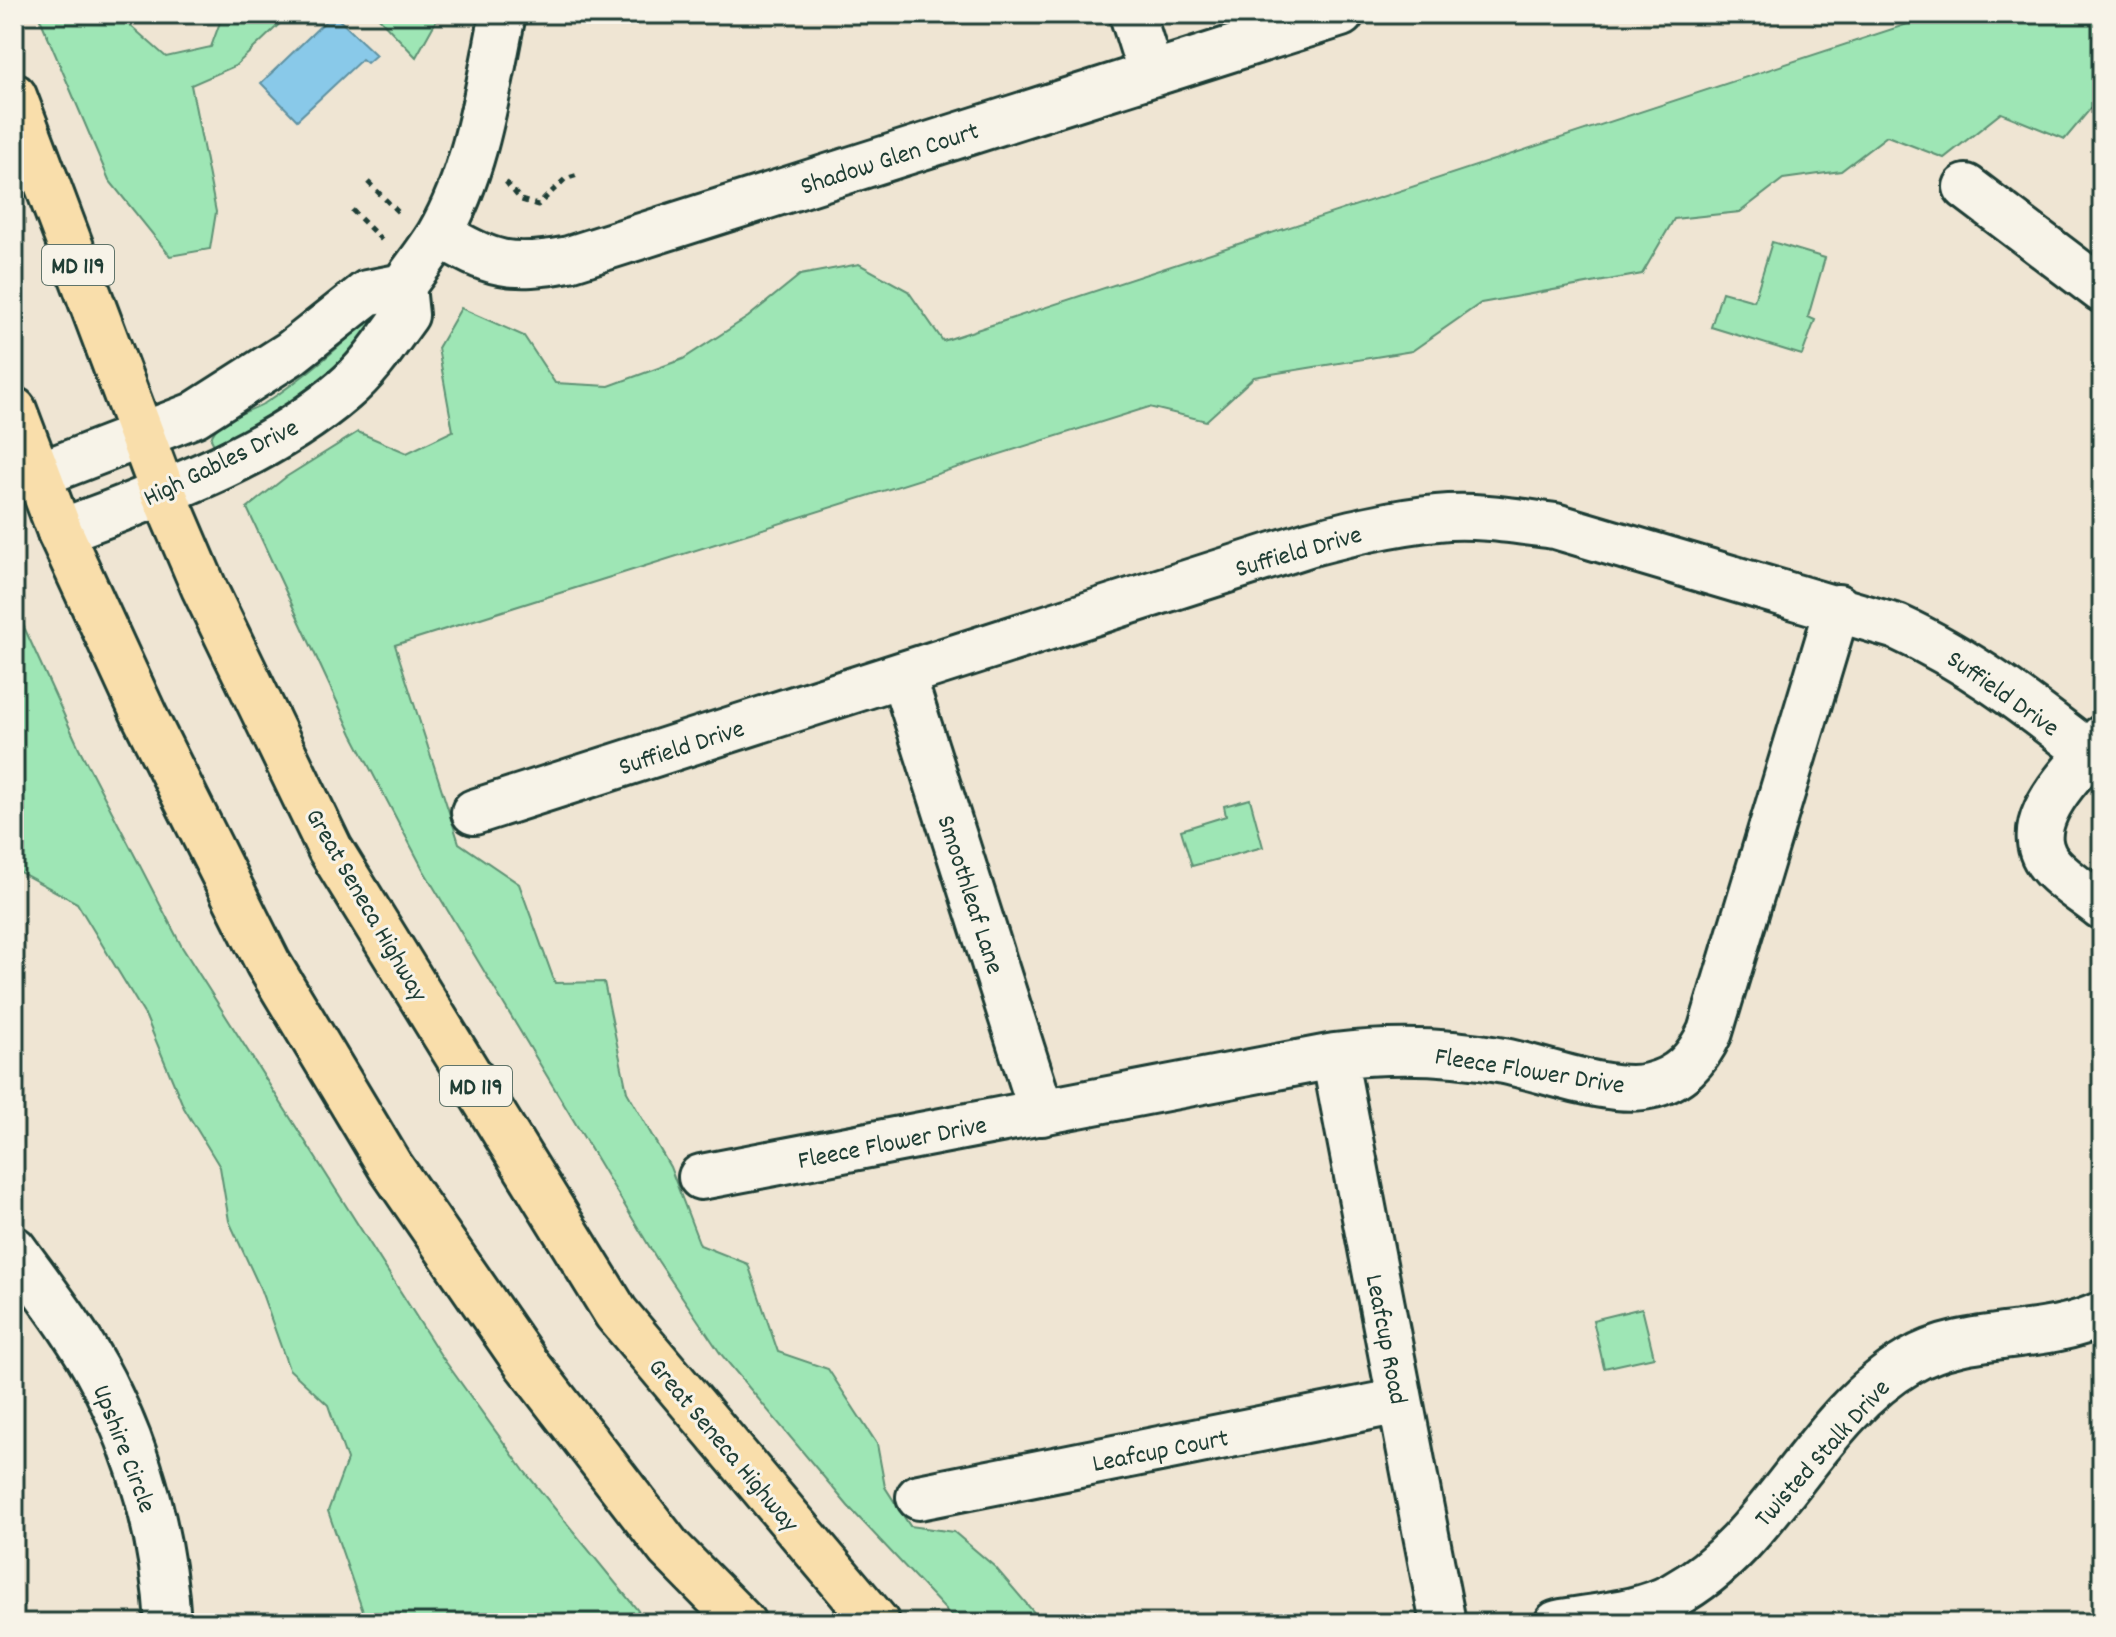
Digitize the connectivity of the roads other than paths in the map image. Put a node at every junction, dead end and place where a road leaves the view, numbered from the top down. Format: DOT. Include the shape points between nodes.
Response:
graph roads {
  1 [pos="503,14"];
  2 [pos="1132,14"];
  3 [pos="1341,14"];
  4 [pos="1151,74"];
  5 [pos="14,96"];
  6 [pos="1966,187"];
  7 [pos="440,234"];
  8 [pos="403,286"];
  9 [pos="2102,290"];
  10 [pos="14,410"];
  11 [pos="141,433"];
  12 [pos="38,475"];
  13 [pos="163,492"];
  14 [pos="60,532"];
  15 [pos="1838,607"];
  16 [pos="903,676"];
  17 [pos="2098,751"];
  18 [pos="474,812"];
  19 [pos="2102,907"];
  20 [pos="1334,1056"];
  21 [pos="1042,1113"];
  22 [pos="701,1177"];
  23 [pos="14,1249"];
  24 [pos="2102,1314"];
  25 [pos="1400,1401"];
  26 [pos="919,1497"];
  27 [pos="168,1623"];
  28 [pos="743,1623"];
  29 [pos="877,1623"];
  30 [pos="1443,1623"];
  31 [pos="1557,1623"];
  1 -- 7 [label="street" via="462,184"];
  2 -- 4 [label="street"];
  3 -- 4 [label="street, Shadow Glen Court"];
  4 -- 7 [label="street, Shadow Glen Court" via="569,259 507,266 470,253"];
  5 -- 11 [label="main road, Great Seneca Highway / MD 119"];
  6 -- 9 [label="street"];
  7 -- 8 [label="street"];
  8 -- 11 [label="street, High Gables Drive" via="367,293 291,353 194,415"];
  8 -- 13 [label="street, High Gables Drive" via="406,315 377,357 345,390 291,430"];
  10 -- 12 [label="main road"];
  11 -- 12 [label="street, High Gables Drive"];
  11 -- 13 [label="main road, Great Seneca Highway / MD 119"];
  12 -- 14 [label="main road"];
  13 -- 14 [label="street, High Gables Drive"];
  13 -- 29 [label="main road, Great Seneca Highway / MD 119" via="330,849 616,1313"];
  14 -- 28 [label="main road" via="268,963 390,1166 526,1363 669,1548"];
  15 -- 16 [label="street, Suffield Drive" via="1555,526 1438,518 1308,544"];
  15 -- 17 [label="street, Suffield Drive" via="1944,648"];
  15 -- 20 [label="street, Fleece Flower Drive" via="1710,1032 1698,1057 1677,1076 1632,1087 1439,1051"];
  16 -- 18 [label="street, Suffield Drive"];
  16 -- 21 [label="street, Smoothleaf Lane"];
  17 -- 19 [label="street" via="2047,808 2038,837 2053,868"];
  20 -- 21 [label="street, Fleece Flower Drive"];
  20 -- 25 [label="street, Leafcup Road"];
  21 -- 22 [label="street, Fleece Flower Drive"];
  23 -- 27 [label="street, Upshire Circle" via="103,1381 133,1450 153,1520"];
  24 -- 31 [label="street, Twisted Stalk Drive" via="2060,1328 1942,1347 1911,1361 1857,1404 1739,1543 1698,1580 1641,1607"];
  25 -- 26 [label="street, Leafcup Court"];
  25 -- 30 [label="street, Leafcup Road"];
}
